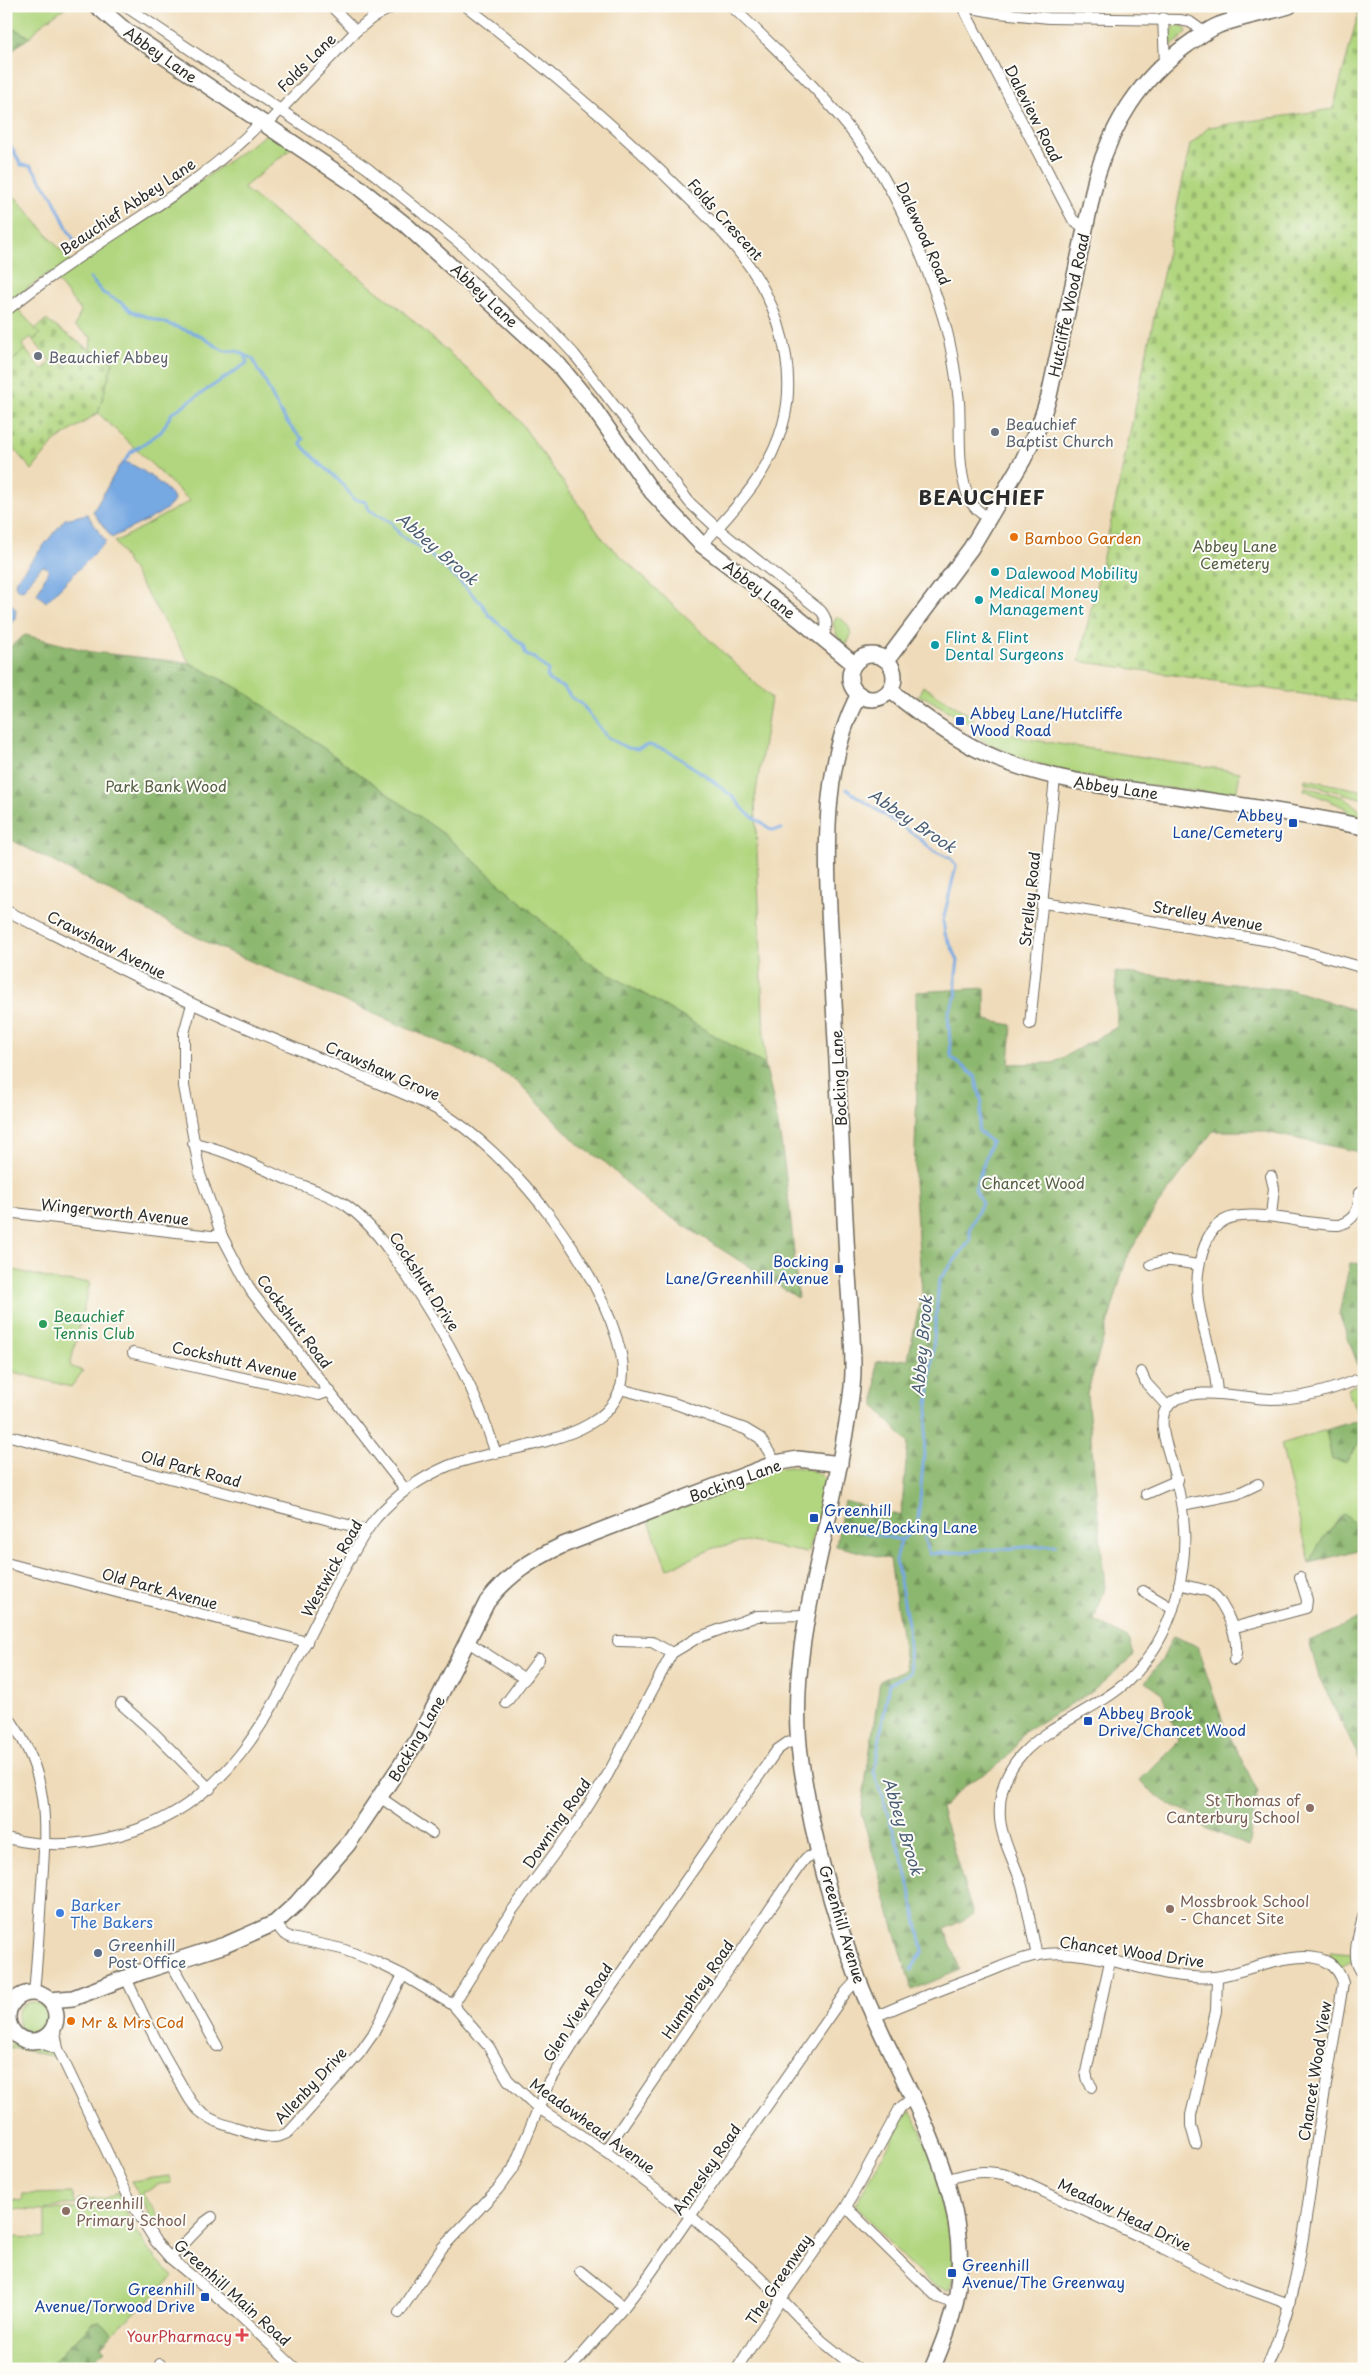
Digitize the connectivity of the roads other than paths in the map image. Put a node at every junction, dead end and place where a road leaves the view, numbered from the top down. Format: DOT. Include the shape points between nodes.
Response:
graph roads {
  1 [pos="97,6"];
  2 [pos="125,6"];
  3 [pos="331,6"];
  4 [pos="394,6"];
  5 [pos="466,6"];
  6 [pos="731,6"];
  7 [pos="961,6"];
  8 [pos="1289,6"];
  9 [pos="1232,14"];
  10 [pos="1163,18"];
  11 [pos="356,32"];
  12 [pos="1204,32"];
  13 [pos="1165,63"];
  14 [pos="281,108"];
  15 [pos="264,124"];
  16 [pos="1084,228"];
  17 [pos="6,311"];
  18 [pos="988,518"];
  19 [pos="717,528"];
  20 [pos="702,545"];
  21 [pos="822,639"];
  22 [pos="887,660"];
  23 [pos="854,664"];
  24 [pos="890,690"];
  25 [pos="859,694"];
  26 [pos="1056,778"];
  27 [pos="1364,827"];
  28 [pos="1044,903"];
  29 [pos="9,912"];
  30 [pos="1364,968"];
  31 [pos="192,1004"];
  32 [pos="1030,1024"];
  33 [pos="193,1143"];
  34 [pos="1271,1176"];
  35 [pos="1359,1192"];
  36 [pos="6,1212"];
  37 [pos="1271,1216"];
  38 [pos="222,1236"];
  39 [pos="1151,1265"];
  40 [pos="1198,1265"];
  41 [pos="133,1353"];
  42 [pos="1141,1372"];
  43 [pos="1356,1380"];
  44 [pos="620,1389"];
  45 [pos="330,1391"];
  46 [pos="1217,1393"];
  47 [pos="1168,1407"];
  48 [pos="6,1435"];
  49 [pos="495,1452"];
  50 [pos="776,1463"];
  51 [pos="840,1464"];
  52 [pos="1178,1480"];
  53 [pos="1258,1484"];
  54 [pos="406,1489"];
  55 [pos="1146,1494"];
  56 [pos="1182,1506"];
  57 [pos="367,1530"];
  58 [pos="6,1563"];
  59 [pos="1300,1577"];
  60 [pos="1179,1584"];
  61 [pos="1143,1591"];
  62 [pos="1173,1609"];
  63 [pos="807,1615"];
  64 [pos="1232,1628"];
  65 [pos="618,1641"];
  66 [pos="307,1642"];
  67 [pos="468,1642"];
  68 [pos="672,1653"];
  69 [pos="539,1659"];
  70 [pos="1234,1660"];
  71 [pos="525,1679"];
  72 [pos="506,1703"];
  73 [pos="121,1704"];
  74 [pos="6,1714"];
  75 [pos="798,1741"];
  76 [pos="210,1789"];
  77 [pos="380,1798"];
  78 [pos="432,1832"];
  79 [pos="6,1838"];
  80 [pos="45,1846"];
  81 [pos="820,1852"];
  82 [pos="1364,1913"];
  83 [pos="275,1923"];
  84 [pos="1037,1956"];
  85 [pos="1110,1961"];
  86 [pos="171,1963"];
  87 [pos="1361,1970"];
  88 [pos="403,1975"];
  89 [pos="1217,1977"];
  90 [pos="126,1978"];
  91 [pos="858,1979"];
  92 [pos="34,1993"];
  93 [pos="11,1998"];
  94 [pos="73,1998"];
  95 [pos="48,2000"];
  96 [pos="454,2005"];
  97 [pos="874,2016"];
  98 [pos="8,2021"];
  99 [pos="55,2022"];
  100 [pos="28,2040"];
  101 [pos="6,2042"];
  102 [pos="217,2046"];
  103 [pos="58,2049"];
  104 [pos="1092,2087"];
  105 [pos="913,2097"];
  106 [pos="537,2107"];
  107 [pos="1196,2144"];
  108 [pos="605,2151"];
  109 [pos="945,2180"];
  110 [pos="846,2207"];
  111 [pos="212,2217"];
  112 [pos="692,2217"];
  113 [pos="170,2258"];
  114 [pos="580,2271"];
  115 [pos="781,2299"];
  116 [pos="955,2304"];
  117 [pos="1289,2304"];
  118 [pos="624,2307"];
  119 [pos="399,2313"];
  120 [pos="296,2369"];
  121 [pos="570,2369"];
  122 [pos="737,2369"];
  123 [pos="856,2369"];
  124 [pos="932,2369"];
  125 [pos="1266,2369"];
  1 -- 15 [label="street, Abbey Lane" via="126,31"];
  2 -- 14 [label="street, Abbey Lane"];
  3 -- 11 [label="street"];
  4 -- 11 [label="street, Folds Lane" via="372,18"];
  5 -- 19 [label="street, Folds Crescent" via="568,87 653,163 732,244 765,291 784,344 788,374 784,424 762,474"];
  6 -- 18 [label="street, Dalewood Road" via="785,58 854,134 888,186 916,244 943,318 958,401 965,485 970,500"];
  7 -- 10 [label="street" via="1049,18"];
  7 -- 16 [label="street, Daleview Road" via="1073,220"];
  8 -- 9 [label="street, Hutcliffe Wood Road"];
  9 -- 12 [label="street, Hutcliffe Wood Road"];
  10 -- 12 [label="street" via="1190,22"];
  10 -- 13 [label="street"];
  11 -- 14 [label="street, Folds Lane"];
  12 -- 13 [label="street, Hutcliffe Wood Road"];
  13 -- 16 [label="street, Hutcliffe Wood Road" via="1132,99 1117,126 1103,156"];
  14 -- 15 [label="street, Folds Lane"];
  14 -- 19 [label="street, Abbey Lane" via="368,168 416,206 549,327 580,362 671,481"];
  15 -- 17 [label="street, Beauchief Abbey Lane" via="223,159 52,275"];
  15 -- 20 [label="street, Abbey Lane" via="357,186 407,226 522,329 564,372 652,492"];
  16 -- 18 [label="street, Hutcliffe Wood Road" via="1049,396 1022,460"];
  18 -- 22 [label="street, Hutcliffe Wood Road" via="971,548"];
  19 -- 20 [label="street, Folds Crescent"];
  19 -- 21 [label="street, Abbey Lane" via="821,611 827,627"];
  20 -- 21 [label="street, Abbey Lane"];
  21 -- 23 [label="street, Abbey Lane"];
  22 -- 23 [label="street" via="871,655"];
  22 -- 24 [label="street" via="894,674"];
  23 -- 25 [label="street" via="850,681"];
  24 -- 25 [label="street" via="876,698"];
  24 -- 26 [label="street, Abbey Lane" via="934,723 977,749"];
  25 -- 51 [label="street, Bocking Lane" via="840,740 830,786 828,816 853,1372"];
  26 -- 27 [label="street, Abbey Lane" via="1268,809"];
  26 -- 28 [label="street, Strelley Road"];
  28 -- 30 [label="street, Strelley Avenue" via="1270,941"];
  28 -- 32 [label="street, Strelley Road"];
  29 -- 31 [label="street, Crawshaw Avenue"];
  31 -- 33 [label="street, Cockshutt Road" via="184,1033 184,1086"];
  31 -- 44 [label="street, Crawshaw Grove" via="419,1100 454,1121 487,1149 540,1202 586,1271 620,1351 623,1374"];
  33 -- 38 [label="street, Cockshutt Road" via="200,1174"];
  33 -- 49 [label="street, Cockshutt Drive" via="335,1199 365,1221 393,1255 446,1341 485,1420"];
  34 -- 37 [label="street" via="1274,1188"];
  35 -- 37 [label="street" via="1360,1201 1355,1215 1339,1225"];
  36 -- 38 [label="street, Wingerworth Avenue"];
  37 -- 40 [label="street" via="1238,1216 1219,1222 1206,1241"];
  38 -- 45 [label="street, Cockshutt Road" via="251,1291"];
  39 -- 40 [label="street" via="1162,1261"];
  40 -- 46 [label="street" via="1198,1311 1216,1372"];
  41 -- 45 [label="street, Cockshutt Avenue" via="319,1395"];
  42 -- 47 [label="street" via="1146,1383"];
  43 -- 46 [label="street" via="1298,1397 1270,1399"];
  44 -- 49 [label="street, Westwick Road" via="608,1409 582,1430"];
  44 -- 50 [label="street" via="673,1403 745,1429 760,1438"];
  45 -- 54 [label="street, Cockshutt Road"];
  46 -- 47 [label="street" via="1178,1399"];
  47 -- 52 [label="street" via="1162,1424"];
  48 -- 57 [label="street, Old Park Road"];
  49 -- 54 [label="street, Westwick Road" via="446,1467"];
  50 -- 51 [label="street, Bocking Lane" via="798,1459"];
  50 -- 67 [label="street, Bocking Lane" via="538,1557 502,1583 487,1602"];
  51 -- 63 [label="street, Greenhill Avenue"];
  52 -- 55 [label="street"];
  52 -- 56 [label="street"];
  53 -- 56 [label="street" via="1237,1494"];
  54 -- 57 [label="street, Westwick Road"];
  56 -- 60 [label="street" via="1185,1530"];
  57 -- 66 [label="street, Westwick Road"];
  58 -- 66 [label="street, Old Park Avenue"];
  59 -- 64 [label="street" via="1307,1600 1306,1608"];
  60 -- 62 [label="street"];
  60 -- 64 [label="street" via="1215,1596"];
  61 -- 62 [label="street"];
  62 -- 84 [label="street" via="1155,1649 1127,1682 1036,1741 1019,1756 1005,1780 1000,1819 1022,1886"];
  63 -- 68 [label="street" via="757,1616 697,1638"];
  63 -- 75 [label="street, Greenhill Avenue" via="800,1662"];
  64 -- 70 [label="street" via="1237,1648"];
  65 -- 68 [label="street" via="652,1642"];
  66 -- 76 [label="street, Westwick Road" via="246,1749"];
  67 -- 71 [label="street"];
  67 -- 77 [label="street, Bocking Lane" via="417,1741"];
  68 -- 96 [label="street, Downing Road" via="608,1774 580,1819 511,1912"];
  69 -- 71 [label="street"];
  71 -- 72 [label="street"];
  73 -- 76 [label="street"];
  74 -- 80 [label="street" via="35,1765 45,1810"];
  75 -- 81 [label="street, Greenhill Avenue"];
  75 -- 106 [label="street, Glen View Road" via="777,1750 588,2020"];
  76 -- 80 [label="street, Westwick Road" via="172,1814 138,1829 99,1840"];
  77 -- 78 [label="street"];
  77 -- 83 [label="street, Bocking Lane" via="319,1880"];
  79 -- 80 [label="street, Westwick Road"];
  80 -- 92 [label="street"];
  81 -- 91 [label="street, Greenhill Avenue"];
  81 -- 108 [label="street, Humphrey Road" via="806,1858 798,1868"];
  82 -- 87 [label="street" via="1356,1959"];
  83 -- 86 [label="street, Bocking Lane" via="225,1945"];
  83 -- 88 [label="street, Meadowhead Avenue" via="292,1938 342,1949"];
  84 -- 85 [label="street, Chancet Wood Drive" via="1064,1954"];
  84 -- 97 [label="street, Chancet Wood Drive"];
  85 -- 89 [label="street, Chancet Wood Drive" via="1170,1974"];
  85 -- 104 [label="street" via="1086,2072"];
  86 -- 90 [label="street, Bocking Lane"];
  86 -- 102 [label="street"];
  88 -- 90 [label="street, Allenby Drive" via="359,2054 290,2131 276,2138 232,2128 214,2121 195,2107 154,2038"];
  88 -- 96 [label="street, Meadowhead Avenue"];
  89 -- 107 [label="street" via="1216,2011 1191,2115"];
  89 -- 117 [label="street, Chancet Wood View" via="1274,1960 1305,1957 1335,1966 1344,1983 1327,2071 1302,2249"];
  90 -- 94 [label="street, Bocking Lane"];
  91 -- 97 [label="street, Greenhill Avenue"];
  91 -- 112 [label="street, Annesley Road"];
  92 -- 93 [label="street"];
  92 -- 95 [label="street"];
  93 -- 98 [label="street"];
  94 -- 95 [label="street, Bocking Lane"];
  94 -- 99 [label="street, Bocking Lane"];
  95 -- 99 [label="street" via="53,2005"];
  96 -- 106 [label="street, Meadowhead Avenue" via="489,2047 508,2080"];
  97 -- 105 [label="street, Greenhill Avenue"];
  98 -- 100 [label="street"];
  99 -- 100 [label="street" via="46,2036"];
  99 -- 103 [label="street, Greenhill Main Road"];
  100 -- 101 [label="street"];
  100 -- 103 [label="street"];
  103 -- 113 [label="street, Greenhill Main Road" via="145,2227"];
  105 -- 109 [label="street, Greenhill Avenue"];
  105 -- 110 [label="street, The Greenway" via="900,2108"];
  106 -- 108 [label="street, Meadowhead Avenue"];
  106 -- 119 [label="street, Glen View Road" via="513,2169 442,2248"];
  108 -- 112 [label="street, Meadowhead Avenue"];
  109 -- 116 [label="street, Greenhill Avenue" via="958,2237 959,2279"];
  109 -- 117 [label="street, Meadow Head Drive" via="973,2171 1010,2176 1229,2282"];
  110 -- 115 [label="street, The Greenway"];
  110 -- 116 [label="street" via="937,2296"];
  111 -- 113 [label="street"];
  112 -- 115 [label="street, Meadowhead Avenue"];
  112 -- 118 [label="street, Annesley Road"];
  113 -- 120 [label="street, Greenhill Main Road" via="237,2313"];
  114 -- 118 [label="street"];
  115 -- 122 [label="street, The Greenway"];
  115 -- 123 [label="street, Meadowhead Avenue" via="822,2341"];
  116 -- 124 [label="street, Greenhill Avenue"];
  117 -- 125 [label="street, Chancet Wood View"];
  118 -- 121 [label="street, Annesley Road"];
}
